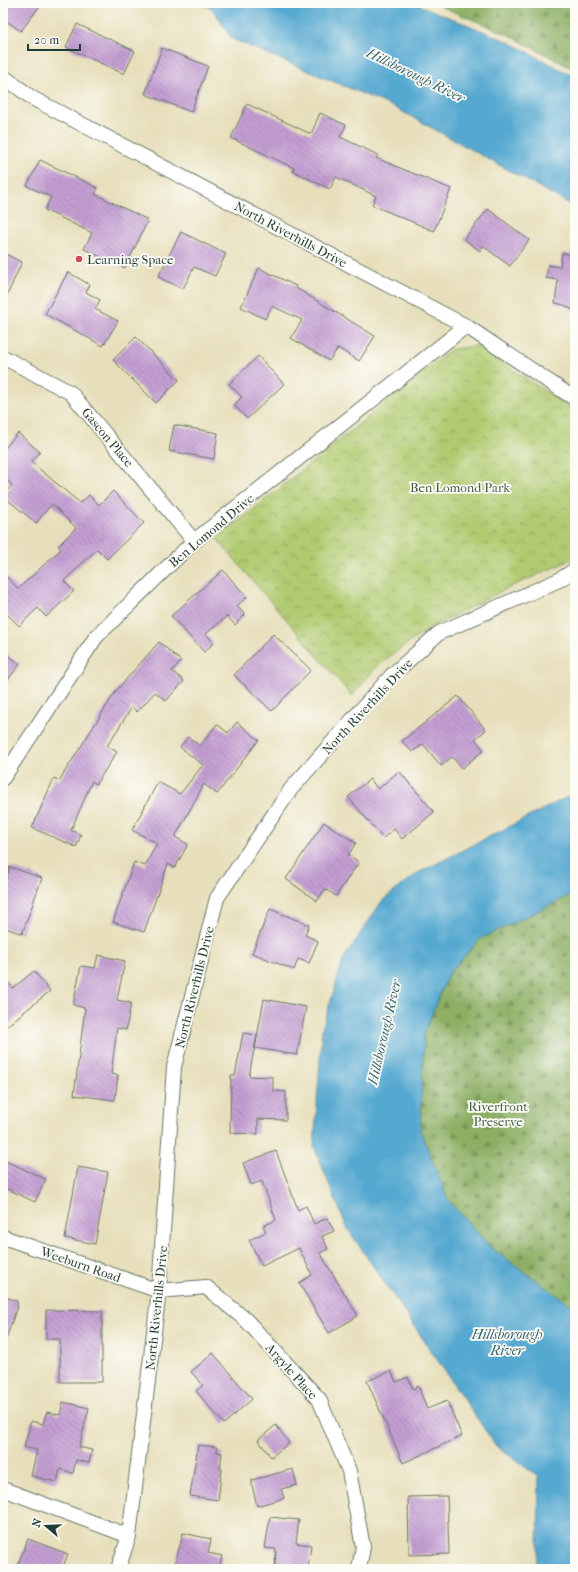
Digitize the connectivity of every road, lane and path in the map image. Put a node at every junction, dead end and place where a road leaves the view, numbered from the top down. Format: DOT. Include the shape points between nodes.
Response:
graph roads {
  1 [pos="3,76"];
  2 [pos="466,326"];
  3 [pos="3,356"];
  4 [pos="575,399"];
  5 [pos="194,541"];
  6 [pos="575,570"];
  7 [pos="3,778"];
  8 [pos="3,1237"];
  9 [pos="159,1291"];
  10 [pos="3,1489"];
  11 [pos="129,1536"];
  12 [pos="118,1569"];
  13 [pos="359,1569"];
  1 -- 2 [label="street, North Riverhills Drive" via="32,98"];
  2 -- 4 [label="street, North Riverhills Drive"];
  2 -- 5 [label="street, Ben Lomond Drive"];
  3 -- 5 [label="street, Gascon Place" via="71,393"];
  5 -- 7 [label="street, Ben Lomond Drive" via="96,637"];
  6 -- 9 [label="street, North Riverhills Drive" via="559,580 439,633 392,675 291,789 217,898 174,1067"];
  8 -- 9 [label="street, Weeburn Road"];
  9 -- 11 [label="street, North Riverhills Drive"];
  9 -- 13 [label="street, Argyle Place" via="206,1287 246,1320 319,1399 349,1471 363,1547"];
  10 -- 11 [label="street"];
  11 -- 12 [label="street, North Riverhills Drive"];
}
